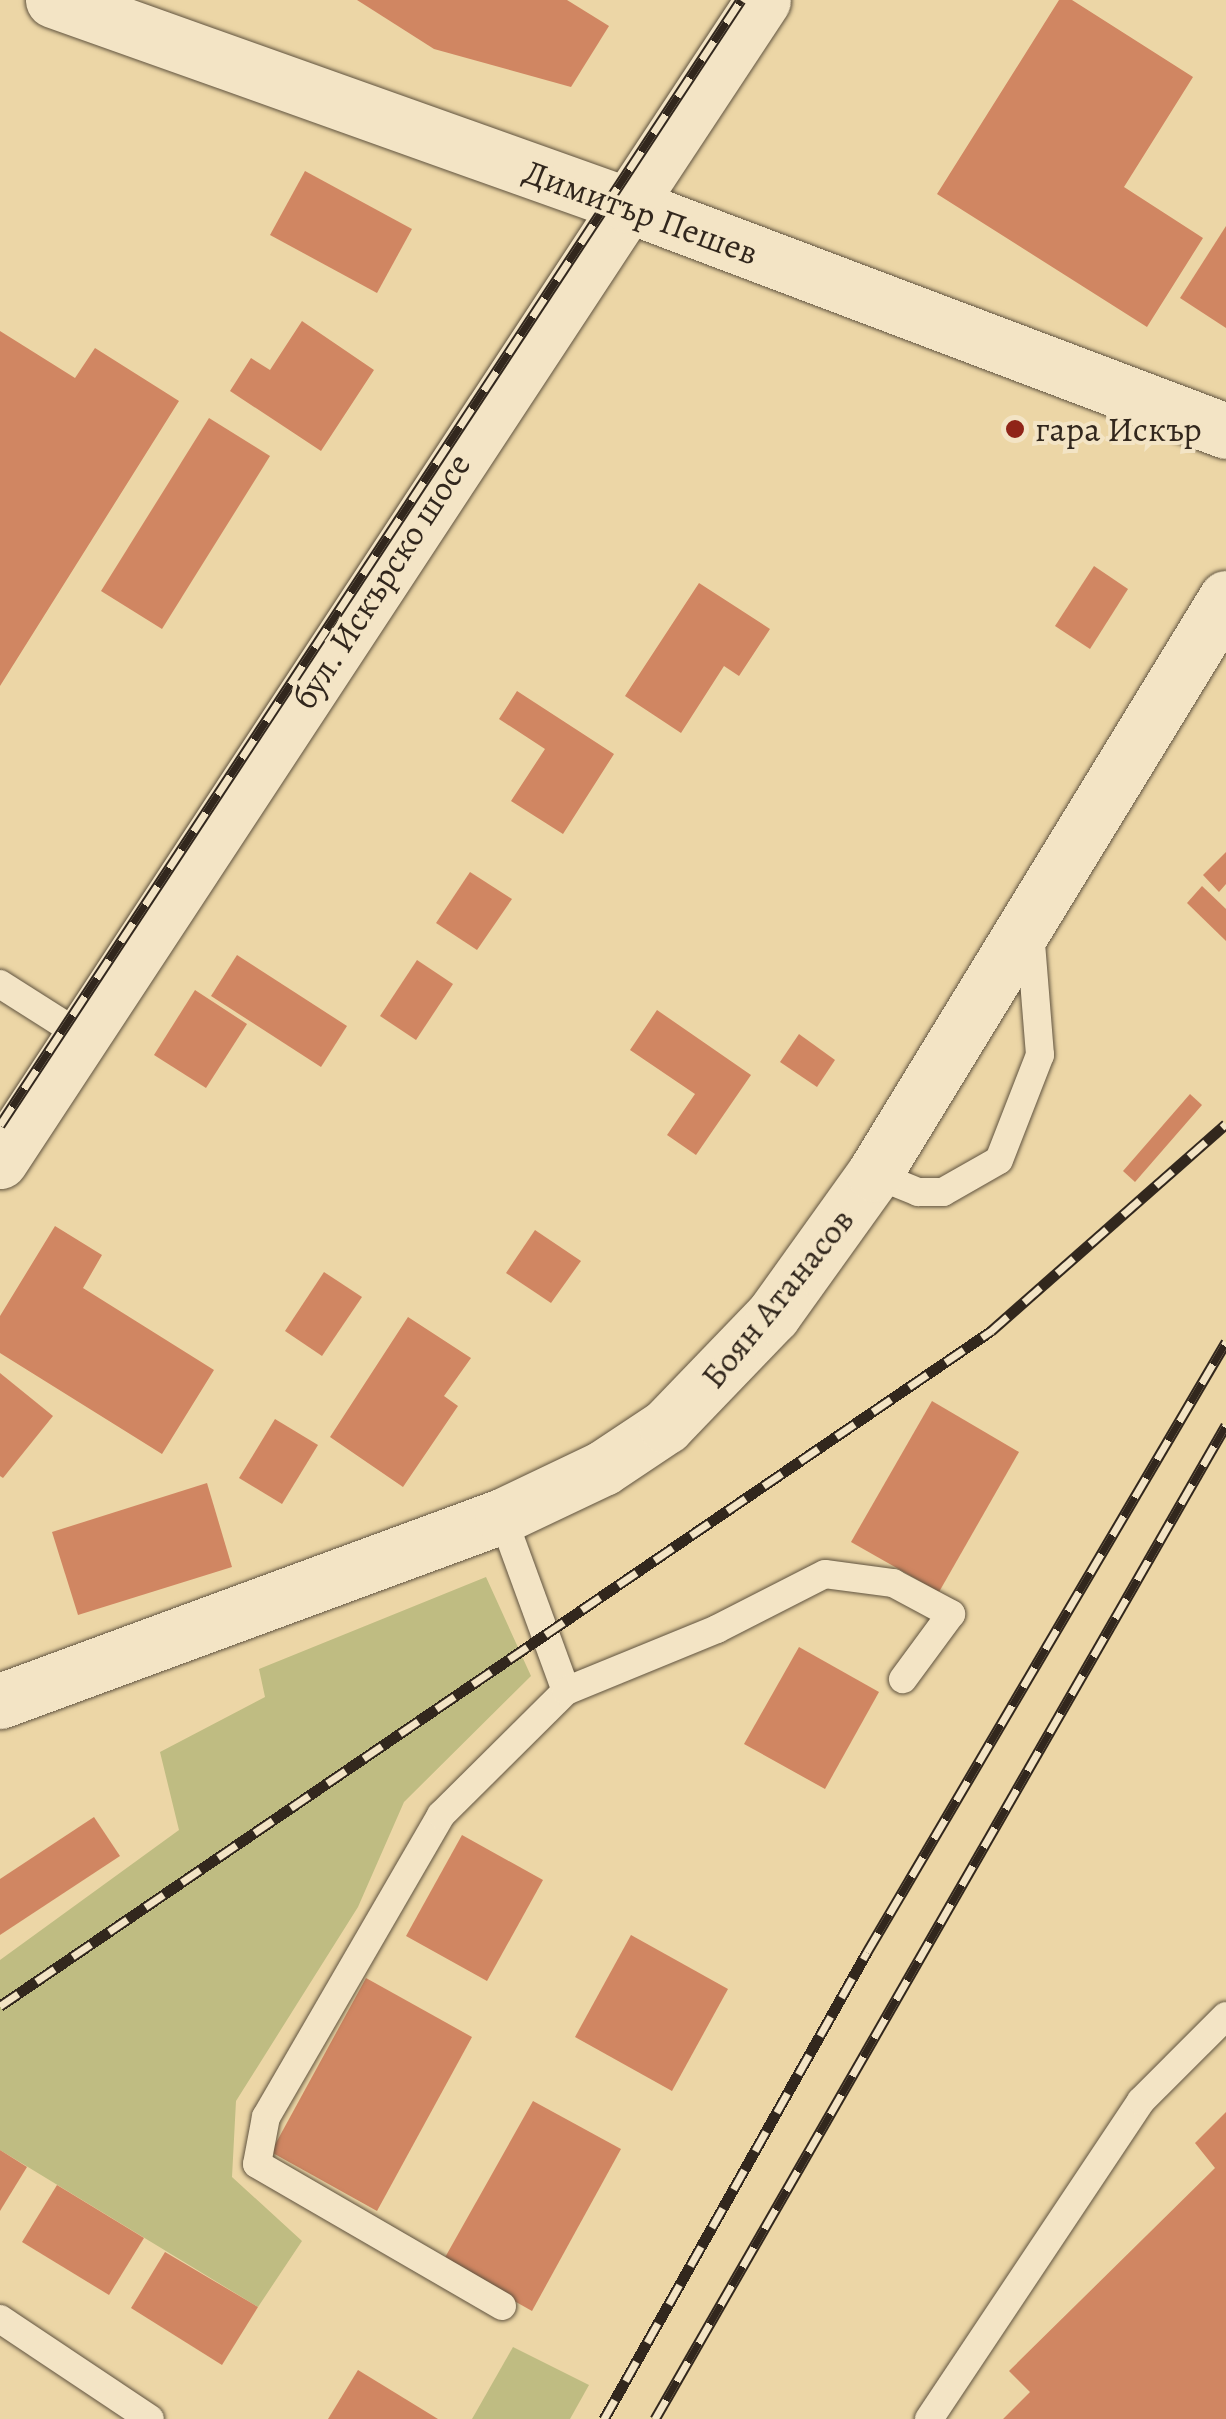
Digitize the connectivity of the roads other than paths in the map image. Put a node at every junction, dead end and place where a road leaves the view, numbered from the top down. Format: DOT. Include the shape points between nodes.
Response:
graph roads {
  1 [pos="53,0"];
  2 [pos="762,0"];
  3 [pos="628,206"];
  4 [pos="1226,431"];
  5 [pos="1226,598"];
  6 [pos="1029,921"];
  7 [pos="0,984"];
  8 [pos="82,1036"];
  9 [pos="0,1161"];
  10 [pos="874,1174"];
  11 [pos="502,1516"];
  12 [pos="903,1679"];
  13 [pos="566,1692"];
  14 [pos="0,1700"];
  15 [pos="1226,2016"];
  16 [pos="502,2306"];
  17 [pos="0,2320"];
  18 [pos="150,2419"];
  19 [pos="929,2419"];
  1 -- 3 [label="street, Димитър Пешев"];
  2 -- 3 [label="street, бул. Искърско шосе"];
  3 -- 4 [label="street, Димитър Пешев"];
  3 -- 8 [label="street, бул. Искърско шосе"];
  5 -- 6 [label="street, Боян Атанасов"];
  6 -- 10 [label="street, Боян Атанасов"];
  6 -- 10 [label="lane" via="1040,1055 998,1160 944,1192 918,1192"];
  7 -- 8 [label="lane"];
  8 -- 9 [label="street, бул. Искърско шосе"];
  10 -- 11 [label="street, Боян Атанасов" via="772,1315 666,1426 589,1475"];
  11 -- 13 [label="lane"];
  11 -- 14 [label="street, Боян Атанасов"];
  12 -- 13 [label="lane" via="950,1614 893,1583 825,1574 717,1629"];
  13 -- 16 [label="lane" via="441,1816 266,2117 257,2164"];
  15 -- 19 [label="lane" via="1141,2100"];
  17 -- 18 [label="lane"];
}
